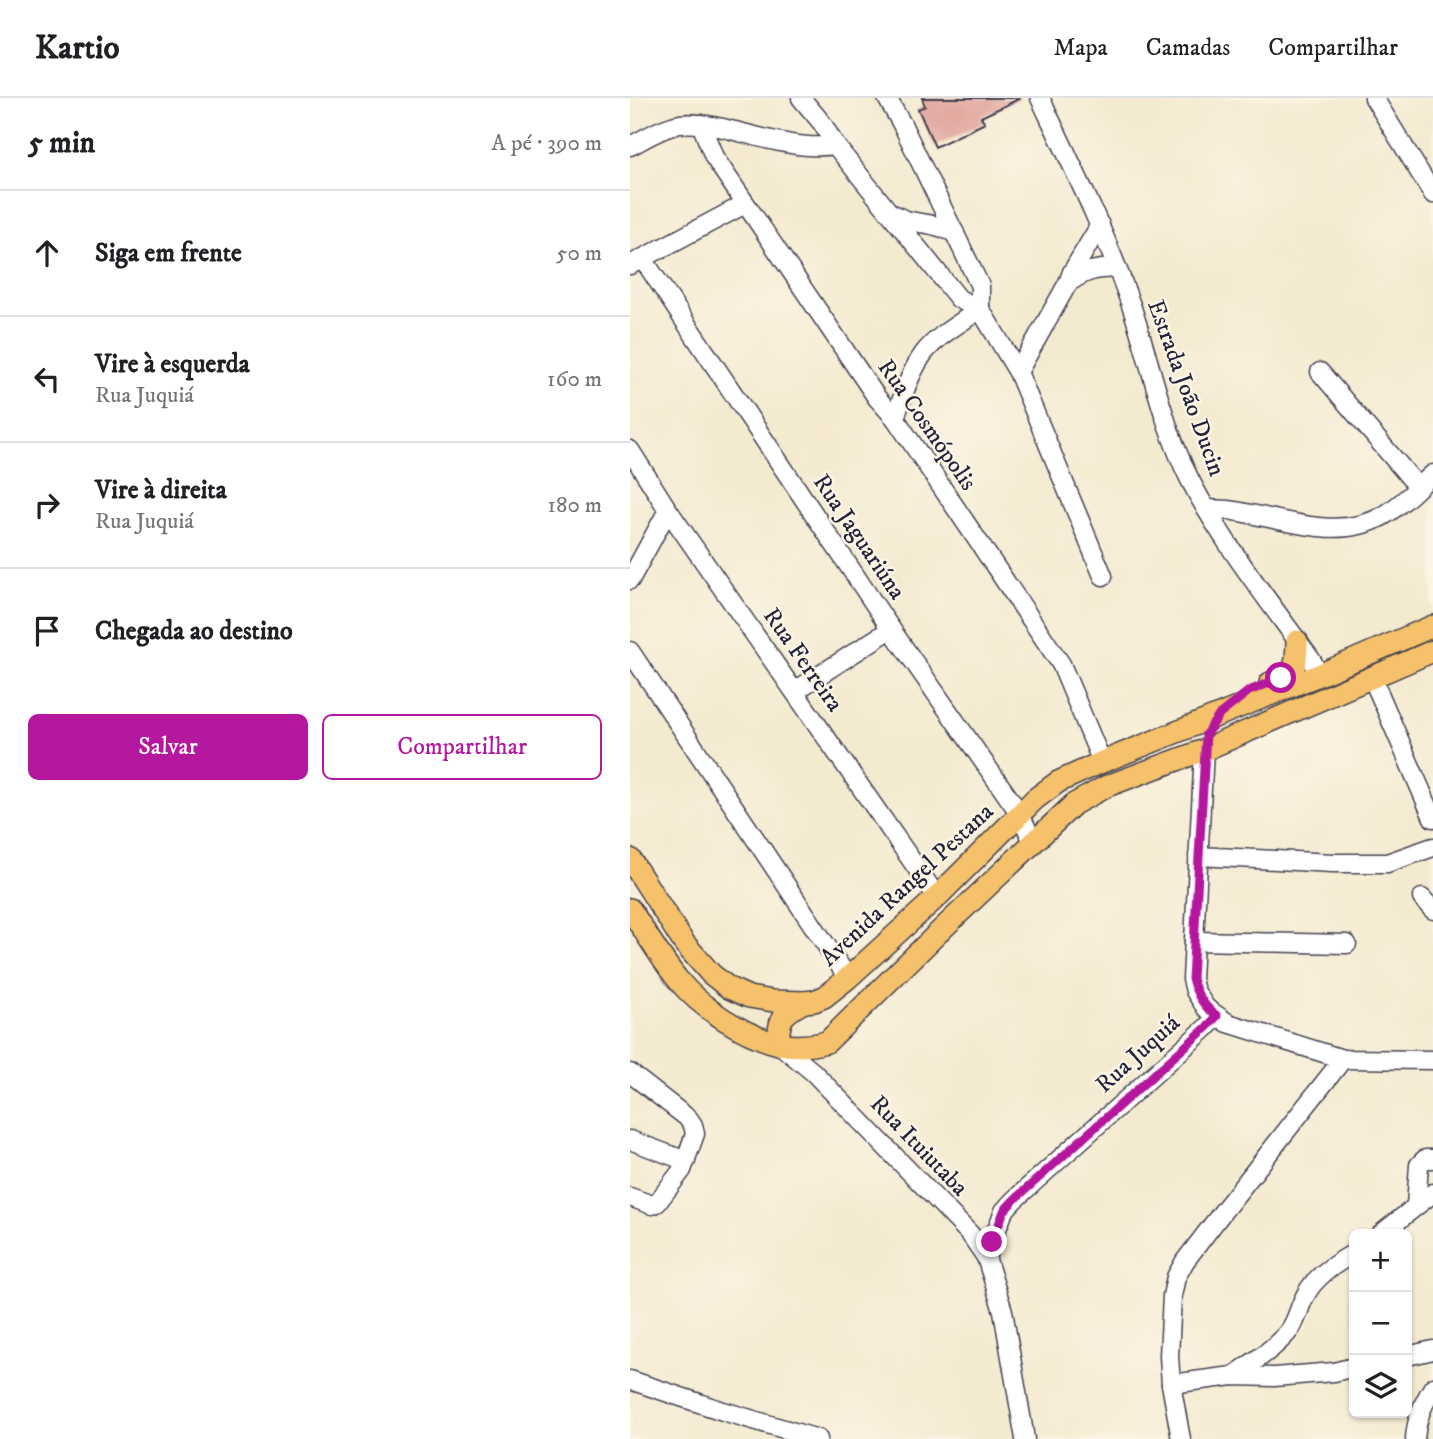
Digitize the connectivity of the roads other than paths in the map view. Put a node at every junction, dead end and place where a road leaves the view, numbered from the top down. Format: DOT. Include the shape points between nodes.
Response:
graph roads {
  1 [pos="801,98"];
  2 [pos="887,98"];
  3 [pos="1040,98"];
  4 [pos="1374,98"];
  5 [pos="701,124"];
  6 [pos="835,145"];
  7 [pos="630,146"];
  8 [pos="932,186"];
  9 [pos="1433,194"];
  10 [pos="745,204"];
  11 [pos="887,210"];
  12 [pos="926,223"];
  13 [pos="1100,225"];
  14 [pos="955,233"];
  15 [pos="920,251"];
  16 [pos="637,262"];
  17 [pos="1117,268"];
  18 [pos="1068,283"];
  19 [pos="980,309"];
  20 [pos="1018,372"];
  21 [pos="1320,372"];
  22 [pos="895,418"];
  23 [pos="630,450"];
  24 [pos="1433,474"];
  25 [pos="1418,487"];
  26 [pos="1207,509"];
  27 [pos="668,510"];
  28 [pos="1103,576"];
  29 [pos="630,580"];
  30 [pos="1433,626"];
  31 [pos="891,629"];
  32 [pos="1297,640"];
  33 [pos="630,651"];
  34 [pos="1433,651"];
  35 [pos="1319,676"];
  36 [pos="1372,677"];
  37 [pos="795,691"];
  38 [pos="1306,707"];
  39 [pos="1220,714"];
  40 [pos="1204,750"];
  41 [pos="1102,762"];
  42 [pos="1020,814"];
  43 [pos="1433,818"];
  44 [pos="1033,842"];
  45 [pos="1433,847"];
  46 [pos="1198,856"];
  47 [pos="630,859"];
  48 [pos="937,897"];
  49 [pos="630,909"];
  50 [pos="1194,942"];
  51 [pos="1347,944"];
  52 [pos="848,978"];
  53 [pos="804,1002"];
  54 [pos="1217,1016"];
  55 [pos="827,1042"];
  56 [pos="779,1044"];
  57 [pos="1343,1059"];
  58 [pos="1433,1060"];
  59 [pos="813,1072"];
  60 [pos="630,1073"];
  61 [pos="630,1140"];
  62 [pos="1433,1158"];
  63 [pos="686,1161"];
  64 [pos="1433,1193"];
  65 [pos="630,1197"];
  66 [pos="1416,1206"];
  67 [pos="1387,1229"];
  68 [pos="1349,1256"];
  69 [pos="986,1257"];
  70 [pos="1433,1350"];
  71 [pos="1411,1355"];
  72 [pos="1349,1368"];
  73 [pos="1233,1376"];
  74 [pos="630,1380"];
  75 [pos="1171,1384"];
  76 [pos="1433,1387"];
  77 [pos="763,1431"];
  78 [pos="1420,1437"];
  79 [pos="818,1439"];
  80 [pos="1025,1439"];
  81 [pos="1181,1439"];
  1 -- 6 [label="street"];
  2 -- 8 [label="street"];
  3 -- 13 [label="street, Estrada João Ducin"];
  4 -- 9 [label="street"];
  5 -- 6 [label="street" via="801,146"];
  5 -- 7 [label="street" via="677,125"];
  5 -- 10 [label="street, Rua Cosmópolis" via="714,157"];
  6 -- 11 [label="street"];
  8 -- 12 [label="street"];
  8 -- 14 [label="street"];
  10 -- 16 [label="street"];
  10 -- 22 [label="street, Rua Cosmópolis"];
  11 -- 12 [label="street" via="916,224"];
  11 -- 15 [label="street"];
  12 -- 14 [label="street"];
  12 -- 15 [label="street"];
  13 -- 17 [label="street, Estrada João Ducin"];
  13 -- 18 [label="street"];
  14 -- 19 [label="street" via="980,286"];
  15 -- 19 [label="street" via="959,299"];
  16 -- 31 [label="street, Rua Jaguariúna"];
  17 -- 18 [label="street" via="1083,273"];
  17 -- 26 [label="street, Estrada João Ducin" via="1172,436"];
  18 -- 20 [label="street"];
  19 -- 20 [label="street"];
  19 -- 22 [label="street" via="925,352"];
  20 -- 28 [label="street"];
  21 -- 25 [label="street"];
  22 -- 41 [label="street, Rua Cosmópolis" via="1060,664"];
  23 -- 27 [label="street, Rua Ferreira"];
  24 -- 25 [label="street"];
  25 -- 26 [label="street" via="1396,507 1355,526 1319,527"];
  26 -- 32 [label="street, Estrada João Ducin"];
  27 -- 29 [label="street"];
  27 -- 37 [label="street, Rua Ferreira"];
  30 -- 35 [label="main road"];
  31 -- 37 [label="street"];
  31 -- 42 [label="street, Rua Jaguariúna"];
  32 -- 35 [label="street, Estrada João Ducin"];
  32 -- 39 [label="main road" via="1297,660 1289,675 1249,691"];
  33 -- 52 [label="street"];
  34 -- 36 [label="main road"];
  35 -- 38 [label="main road" via="1317,694"];
  35 -- 39 [label="main road"];
  36 -- 38 [label="main road"];
  36 -- 43 [label="street"];
  37 -- 48 [label="street, Rua Ferreira"];
  38 -- 40 [label="main road"];
  39 -- 40 [label="main road" via="1208,730"];
  39 -- 41 [label="main road, Avenida Rangel Pestana"];
  40 -- 44 [label="main road" via="1090,794"];
  40 -- 46 [label="street, Rua Juquiá"];
  41 -- 42 [label="main road, Avenida Rangel Pestana" via="1046,790"];
  42 -- 44 [label="street, Rua Jaguariúna"];
  42 -- 48 [label="main road, Avenida Rangel Pestana"];
  44 -- 55 [label="main road"];
  45 -- 46 [label="street" via="1387,863"];
  46 -- 50 [label="street, Rua Juquiá"];
  47 -- 53 [label="main road, Avenida Rangel Pestana" via="684,943 711,974 749,997"];
  48 -- 52 [label="main road, Avenida Rangel Pestana"];
  49 -- 56 [label="main road" via="692,995 744,1030"];
  50 -- 51 [label="street"];
  50 -- 54 [label="street, Rua Juquiá" via="1195,991"];
  52 -- 53 [label="main road, Avenida Rangel Pestana" via="824,997"];
  53 -- 56 [label="main road" via="782,1017"];
  54 -- 57 [label="street"];
  54 -- 69 [label="street, Rua Juquiá" via="1014,1200 1004,1211"];
  55 -- 56 [label="main road"];
  55 -- 59 [label="street"];
  56 -- 59 [label="street, Rua Ituiutaba"];
  57 -- 58 [label="street"];
  57 -- 75 [label="street" via="1176,1277"];
  59 -- 69 [label="street, Rua Ituiutaba" via="970,1234"];
  60 -- 63 [label="street" via="694,1125"];
  61 -- 63 [label="street"];
  62 -- 66 [label="street" via="1419,1165"];
  63 -- 65 [label="street" via="657,1203"];
  64 -- 66 [label="street"];
  66 -- 67 [label="street"];
  68 -- 73 [label="street" via="1318,1278 1306,1293 1291,1329"];
  69 -- 80 [label="street" via="1003,1311"];
  70 -- 71 [label="street"];
  72 -- 73 [label="street" via="1274,1377"];
  73 -- 75 [label="street"];
  74 -- 77 [label="street" via="723,1411"];
  75 -- 81 [label="street"];
  76 -- 78 [label="street" via="1424,1403"];
  77 -- 79 [label="street"];
}
